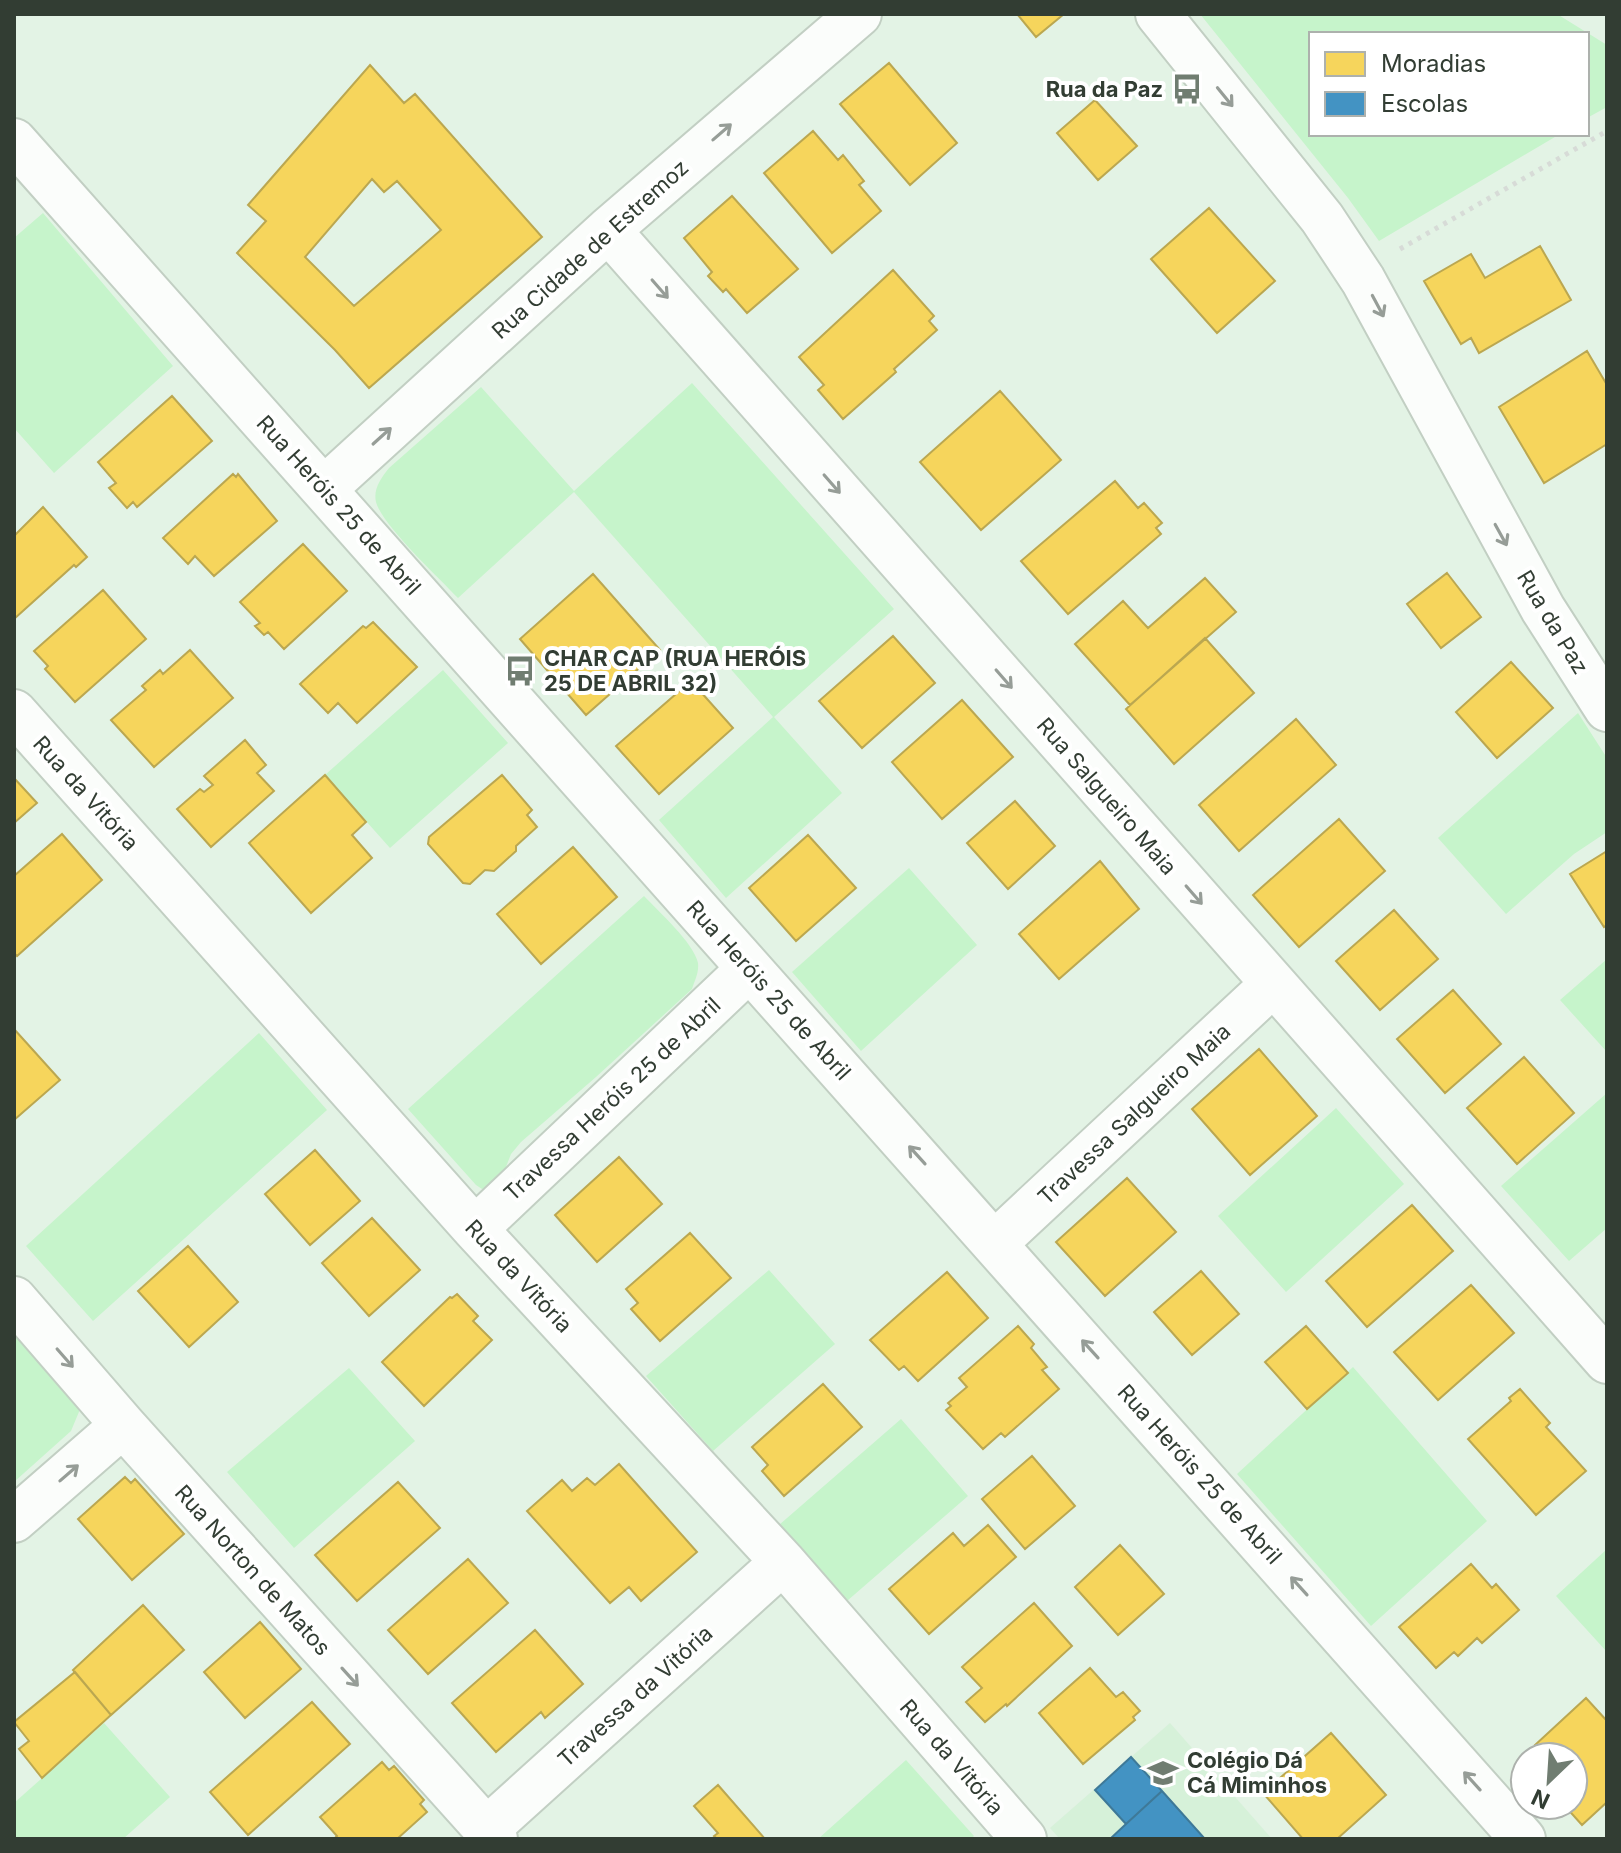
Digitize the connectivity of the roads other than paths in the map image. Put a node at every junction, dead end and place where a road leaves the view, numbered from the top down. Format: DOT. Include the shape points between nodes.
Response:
graph roads {
  1 [pos="859,14"];
  2 [pos="1158,14"];
  3 [pos="14,141"];
  4 [pos="608,230"];
  5 [pos="325,488"];
  6 [pos="1607,709"];
  7 [pos="14,712"];
  8 [pos="749,969"];
  9 [pos="1273,984"];
  10 [pos="475,1229"];
  11 [pos="995,1243"];
  12 [pos="14,1299"];
  13 [pos="1607,1361"];
  14 [pos="123,1425"];
  15 [pos="14,1520"];
  16 [pos="783,1562"];
  17 [pos="491,1834"];
  18 [pos="1024,1839"];
  19 [pos="1523,1839"];
  4 -- 1 [label="street, Rua Cidade de Estremoz, one-way"];
  2 -- 6 [label="street, Rua da Paz, one-way" via="1322,218 1363,280 1536,596"];
  3 -- 5 [label="street, Rua Heróis 25 de Abril"];
  5 -- 4 [label="street, Rua Cidade de Estremoz, one-way"];
  4 -- 9 [label="street, Rua Salgueiro Maia, one-way"];
  5 -- 8 [label="street, Rua Heróis 25 de Abril"];
  7 -- 10 [label="street, Rua da Vitória"];
  8 -- 10 [label="street, Travessa Heróis 25 de Abril"];
  11 -- 8 [label="street, Rua Heróis 25 de Abril, one-way"];
  9 -- 11 [label="street, Travessa Salgueiro Maia"];
  9 -- 13 [label="street, Rua Salgueiro Maia"];
  10 -- 16 [label="street, Rua da Vitória"];
  19 -- 11 [label="street, Rua Heróis 25 de Abril, one-way"];
  12 -- 14 [label="street, Rua Norton de Matos, one-way"];
  15 -- 14 [label="street, one-way"];
  14 -- 17 [label="street, Rua Norton de Matos, one-way"];
  16 -- 17 [label="street, Travessa da Vitória"];
  16 -- 18 [label="street, Rua da Vitória"];
}
